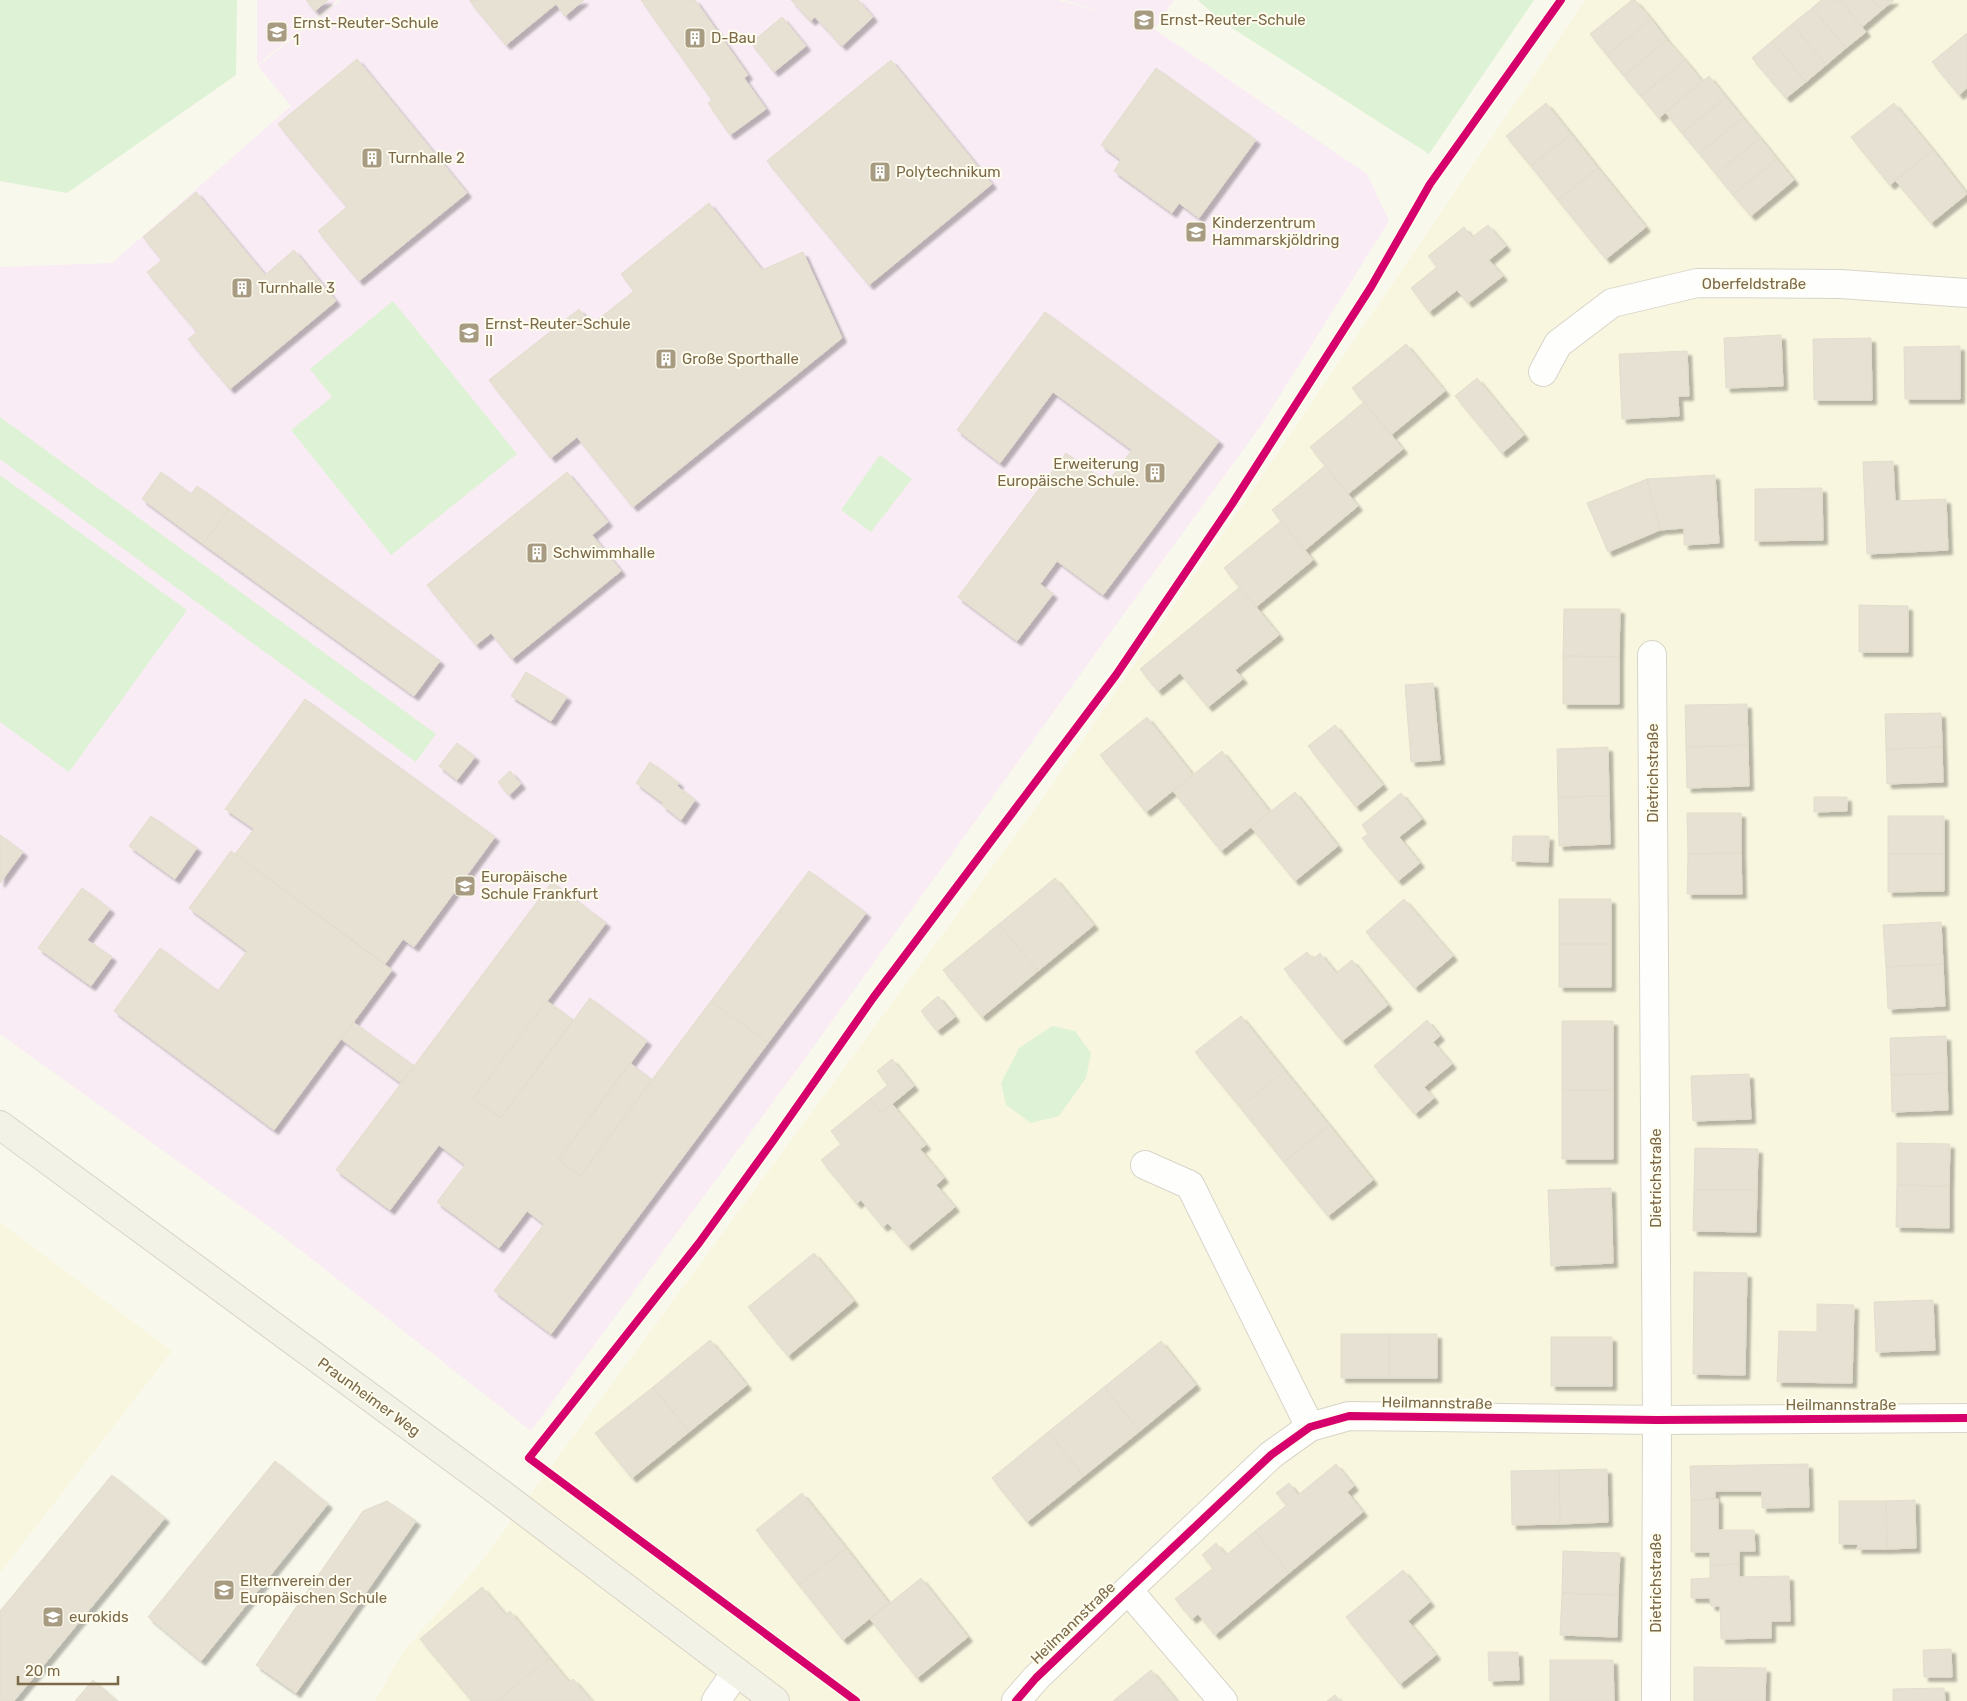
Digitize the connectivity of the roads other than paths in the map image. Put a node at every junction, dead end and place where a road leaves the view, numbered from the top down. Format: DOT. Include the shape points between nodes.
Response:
graph roads {
  1 [pos="1967,293"];
  2 [pos="1543,372"];
  3 [pos="1652,655"];
  4 [pos="0,1125"];
  5 [pos="1145,1165"];
  6 [pos="1967,1418"];
  7 [pos="1657,1420"];
  8 [pos="1310,1427"];
  9 [pos="1128,1590"];
  10 [pos="736,1672"];
  11 [pos="716,1701"];
  12 [pos="775,1701"];
  13 [pos="1016,1701"];
  14 [pos="1223,1701"];
  15 [pos="1656,1701"];
  1 -- 2 [label="street, Oberfeldstraße" via="1841,284 1697,283 1612,304 1558,344"];
  3 -- 7 [label="street, Dietrichstraße"];
  4 -- 10 [label="main road, Praunheimer Weg" via="499,1492"];
  5 -- 8 [label="street" via="1190,1185"];
  6 -- 7 [label="street, Heilmannstraße"];
  7 -- 8 [label="street, Heilmannstraße" via="1349,1416"];
  7 -- 15 [label="street, Dietrichstraße"];
  8 -- 9 [label="street, Heilmannstraße" via="1271,1455"];
  9 -- 13 [label="street, Heilmannstraße"];
  9 -- 14 [label="street"];
  10 -- 11 [label="street"];
  10 -- 12 [label="main road, Praunheimer Weg"];
}
